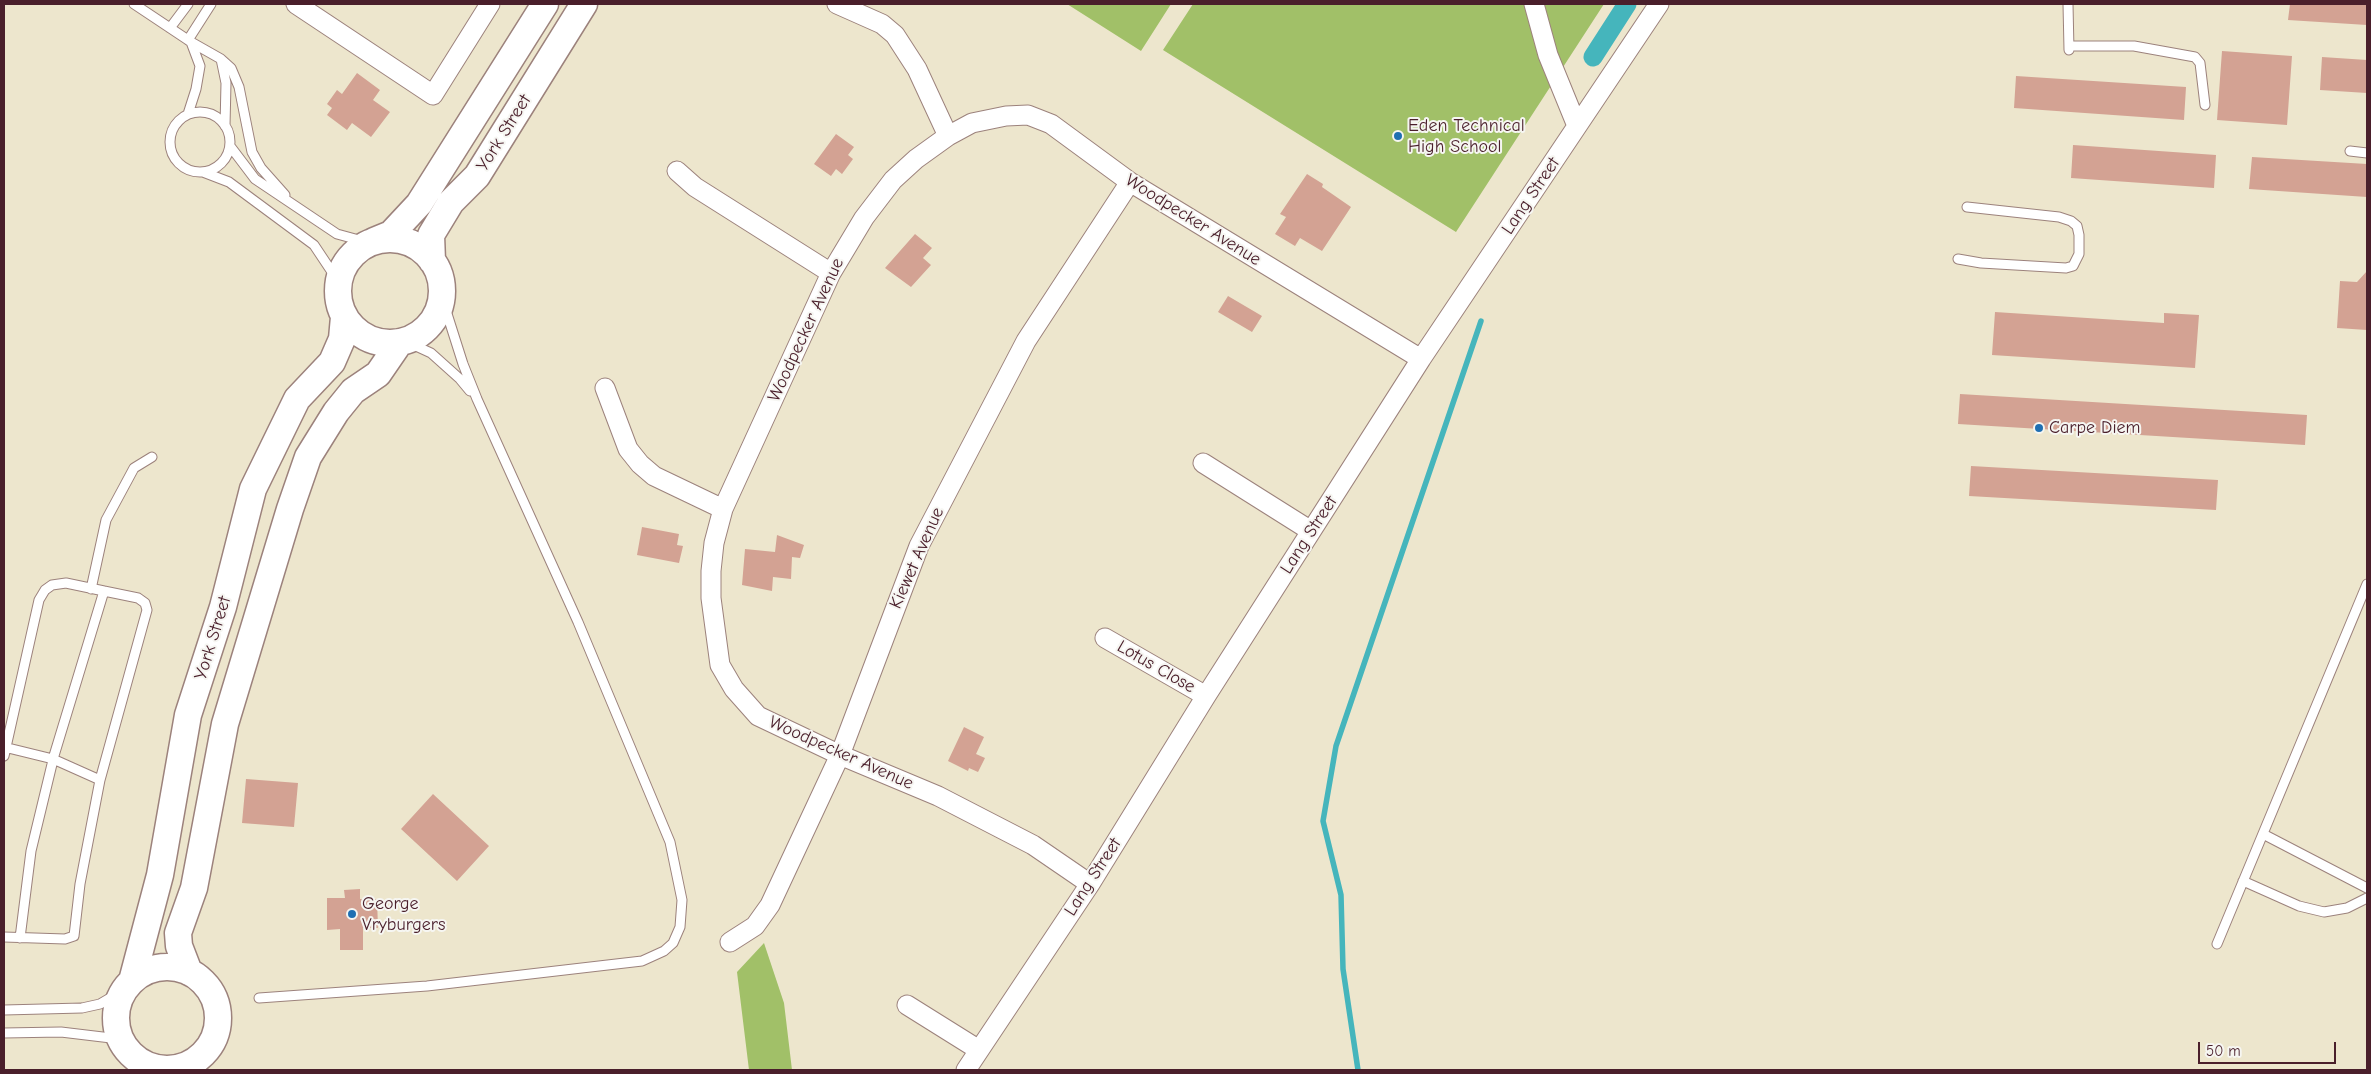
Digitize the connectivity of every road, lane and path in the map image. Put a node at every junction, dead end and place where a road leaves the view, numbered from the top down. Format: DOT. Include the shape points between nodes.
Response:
graph roads {
  1 [pos="134,4"];
  2 [pos="188,4"];
  3 [pos="211,4"];
  4 [pos="296,4"];
  5 [pos="490,4"];
  6 [pos="545,4"];
  7 [pos="584,4"];
  8 [pos="837,4"];
  9 [pos="1534,4"];
  10 [pos="1660,4"];
  11 [pos="2068,4"];
  12 [pos="170,28"];
  13 [pos="189,41"];
  14 [pos="221,59"];
  15 [pos="2205,105"];
  16 [pos="188,114"];
  17 [pos="225,126"];
  18 [pos="1578,126"];
  19 [pos="948,136"];
  20 [pos="230,146"];
  21 [pos="2350,151"];
  22 [pos="2367,153"];
  23 [pos="677,171"];
  24 [pos="203,172"];
  25 [pos="1130,182"];
  26 [pos="294,205"];
  27 [pos="1967,206"];
  28 [pos="372,242"];
  29 [pos="1958,259"];
  30 [pos="432,261"];
  31 [pos="831,273"];
  32 [pos="337,288"];
  33 [pos="442,298"];
  34 [pos="344,317"];
  35 [pos="402,342"];
  36 [pos="1421,359"];
  37 [pos="605,388"];
  38 [pos="477,399"];
  39 [pos="152,457"];
  40 [pos="1203,463"];
  41 [pos="723,509"];
  42 [pos="1311,531"];
  43 [pos="2367,584"];
  44 [pos="91,589"];
  45 [pos="104,591"];
  46 [pos="1105,638"];
  47 [pos="1206,696"];
  48 [pos="4,750"];
  49 [pos="840,755"];
  50 [pos="53,759"];
  51 [pos="100,780"];
  52 [pos="2263,834"];
  53 [pos="2243,881"];
  54 [pos="1090,884"];
  55 [pos="2367,888"];
  56 [pos="2367,898"];
  57 [pos="4,938"];
  58 [pos="20,938"];
  59 [pos="730,942"];
  60 [pos="2217,944"];
  61 [pos="189,972"];
  62 [pos="128,985"];
  63 [pos="259,998"];
  64 [pos="907,1005"];
  65 [pos="4,1010"];
  66 [pos="4,1033"];
  67 [pos="979,1050"];
  68 [pos="133,1058"];
  69 [pos="188,1066"];
  70 [pos="966,1070"];
  1 -- 12 [label="lane"];
  2 -- 12 [label="lane"];
  3 -- 13 [label="lane"];
  4 -- 5 [label="street" via="433,94"];
  6 -- 28 [label="main road, York Street" via="419,204 391,234"];
  7 -- 30 [label="main road, York Street" via="477,176 451,202 431,235"];
  8 -- 19 [label="street" via="882,24 895,35 917,69"];
  9 -- 18 [label="street" via="1548,55"];
  10 -- 18 [label="street, Lang Street"];
  11 -- 15 [label="lane" via="2069,48 2134,46 2195,57 2200,63"];
  12 -- 13 [label="lane"];
  13 -- 14 [label="lane"];
  13 -- 16 [label="lane" via="200,66"];
  14 -- 17 [label="lane" via="226,83"];
  14 -- 26 [label="lane" via="231,68 239,87 252,152 261,168"];
  16 -- 17 [label="lane" via="209,113"];
  16 -- 24 [label="lane" via="173,127 172,154 185,168"];
  17 -- 20 [label="lane"];
  18 -- 36 [label="street, Lang Street"];
  19 -- 25 [label="street, Woodpecker Avenue" via="972,123 1028,115 1051,124"];
  19 -- 31 [label="street, Woodpecker Avenue" via="916,158 893,180 864,218"];
  20 -- 24 [label="lane" via="220,164"];
  20 -- 26 [label="lane" via="255,179"];
  21 -- 22 [label="lane"];
  23 -- 31 [label="street" via="695,187"];
  24 -- 32 [label="lane" via="229,182 314,246 332,272"];
  25 -- 36 [label="street, Woodpecker Avenue"];
  25 -- 49 [label="street, Kiewet Avenue" via="1026,341 919,546"];
  26 -- 28 [label="lane" via="337,234"];
  27 -- 29 [label="lane" via="2071,221 2077,226 2079,235 2078,260 2066,268"];
  28 -- 30 [label="main road, York Street" via="390,239 406,242"];
  28 -- 32 [label="main road, York Street" via="344,266"];
  30 -- 33 [label="main road, York Street" via="442,285"];
  31 -- 41 [label="street, Woodpecker Avenue"];
  32 -- 34 [label="main road, York Street"];
  33 -- 35 [label="main road, York Street" via="439,310 426,329"];
  33 -- 38 [label="lane"];
  34 -- 35 [label="main road, York Street" via="368,339 384,343"];
  34 -- 62 [label="main road, York Street" via="342,339 332,362 297,399 253,489 223,606 188,715 160,875"];
  35 -- 38 [label="lane" via="431,353"];
  35 -- 61 [label="main road, York Street" via="378,374 352,391 336,412 308,457 290,509 225,724 194,888 178,934"];
  36 -- 42 [label="street, Lang Street"];
  37 -- 41 [label="street" via="628,449 640,464 654,476"];
  38 -- 63 [label="lane" via="578,622 670,842 682,900 680,927 673,943 664,951 642,960 427,986"];
  39 -- 44 [label="lane" via="134,468 106,520"];
  40 -- 42 [label="street"];
  41 -- 49 [label="street, Woodpecker Avenue" via="711,571 711,598 720,665 734,689 758,716"];
  42 -- 47 [label="street, Lang Street"];
  43 -- 52 [label="lane"];
  44 -- 45 [label="lane"];
  44 -- 48 [label="lane" via="66,583 52,585 39,600"];
  45 -- 50 [label="lane"];
  45 -- 51 [label="lane" via="138,598 145,603 146,610"];
  46 -- 47 [label="street, Lotus Close"];
  47 -- 54 [label="street, Lang Street"];
  48 -- 50 [label="lane"];
  49 -- 54 [label="street, Woodpecker Avenue" via="938,796 1033,845"];
  49 -- 59 [label="street, Kiewet Avenue" via="770,904 755,926"];
  50 -- 51 [label="lane"];
  50 -- 58 [label="lane" via="31,851"];
  51 -- 58 [label="lane" via="80,884 74,936 65,939"];
  52 -- 53 [label="lane"];
  52 -- 55 [label="lane"];
  53 -- 56 [label="lane" via="2299,906 2324,912 2347,908"];
  53 -- 60 [label="lane"];
  54 -- 67 [label="street, Lang Street"];
  57 -- 58 [label="lane"];
  61 -- 62 [label="main road" via="178,968 153,969"];
  61 -- 69 [label="main road, York Street" via="208,988 217,1010 216,1028 209,1046"];
  62 -- 65 [label="lane" via="100,1004 82,1008"];
  62 -- 68 [label="main road, York Street" via="116,1013 116,1025"];
  64 -- 67 [label="street"];
  66 -- 68 [label="lane" via="69,1033 111,1038"];
  67 -- 70 [label="street, Lang Street"];
  68 -- 69 [label="main road, York Street" via="168,1068"];
}
